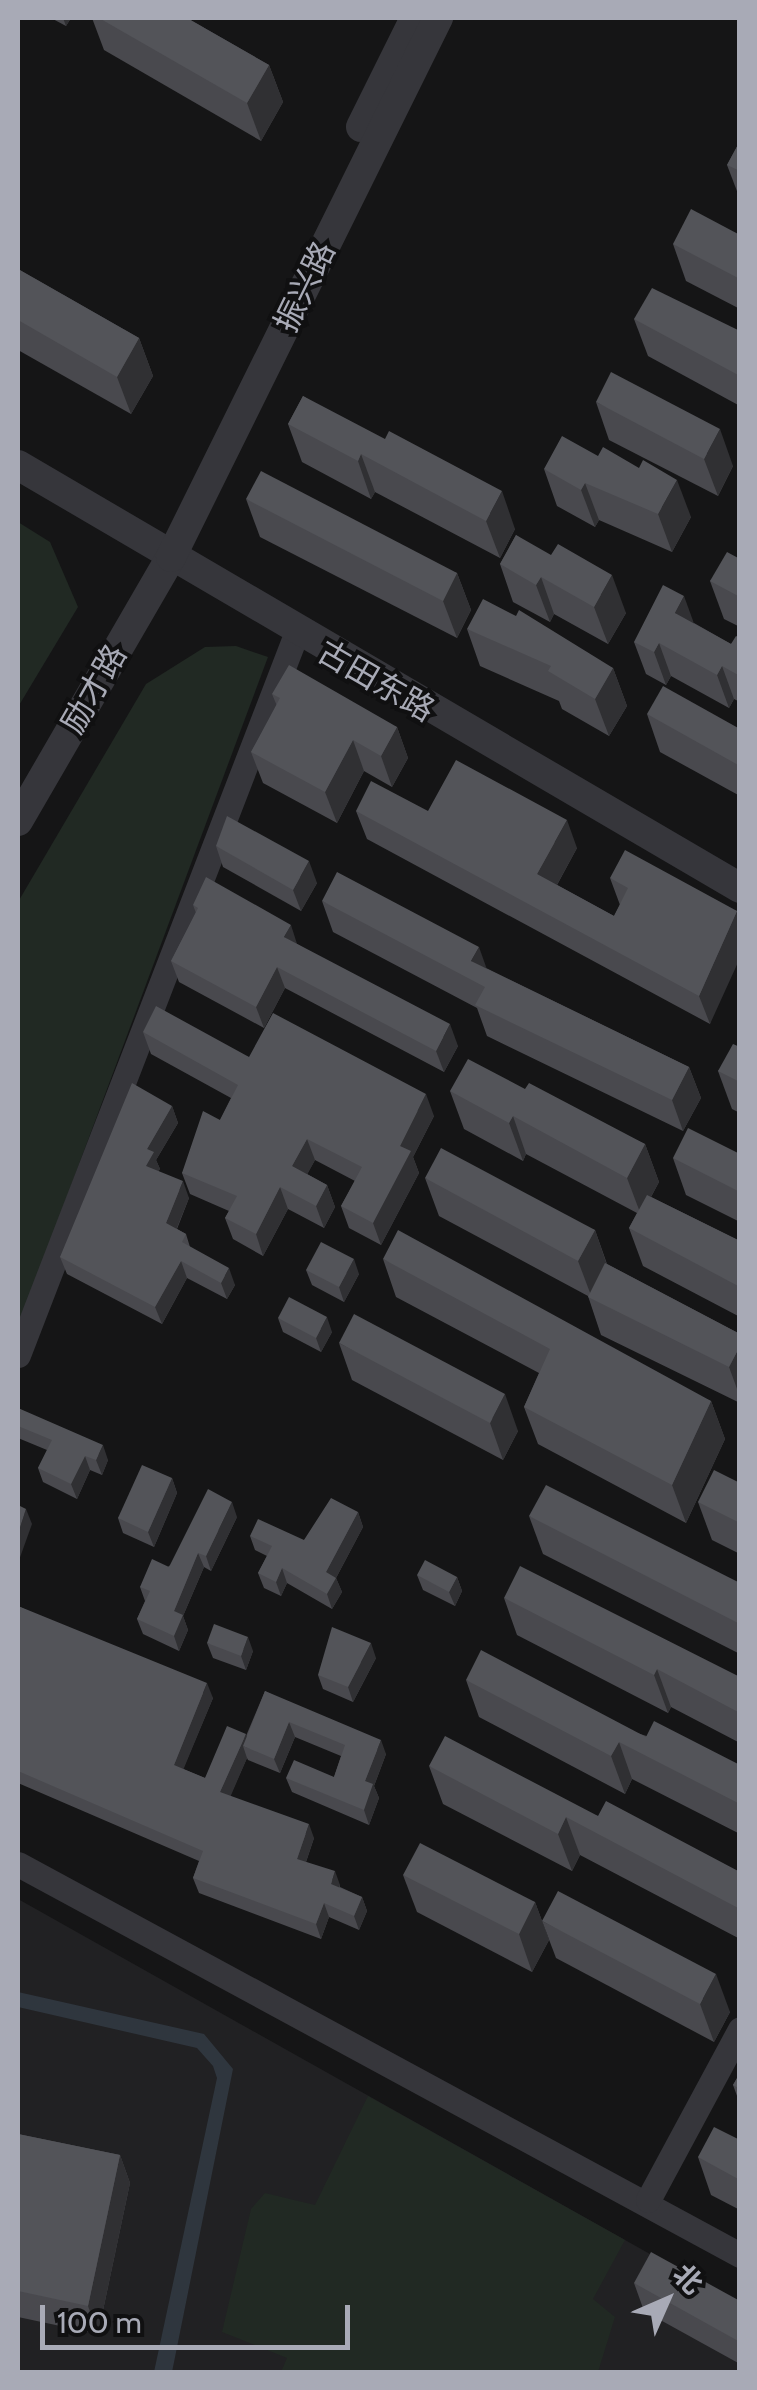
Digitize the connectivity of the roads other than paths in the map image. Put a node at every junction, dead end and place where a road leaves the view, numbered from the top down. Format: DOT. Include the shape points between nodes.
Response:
graph roads {
  1 [pos="415,18"];
  2 [pos="438,18"];
  3 [pos="18,465"];
  4 [pos="162,551"];
  5 [pos="296,634"];
  6 [pos="18,779"];
  7 [pos="18,821"];
  8 [pos="740,888"];
  9 [pos="18,1355"];
  10 [pos="18,1864"];
  11 [pos="740,2029"];
  12 [pos="648,2200"];
  13 [pos="740,2256"];
  1 -- 4 [label="street, 振兴路"];
  2 -- 4 [label="street, 振兴路"];
  3 -- 4 [label="street, 古田东路"];
  4 -- 5 [label="street, 古田东路"];
  4 -- 6 [label="street, 励才路"];
  4 -- 7 [label="street, 励才路"];
  5 -- 8 [label="street, 古田东路"];
  5 -- 9 [label="street"];
  10 -- 12 [label="street"];
  11 -- 12 [label="street"];
  12 -- 13 [label="street"];
}
